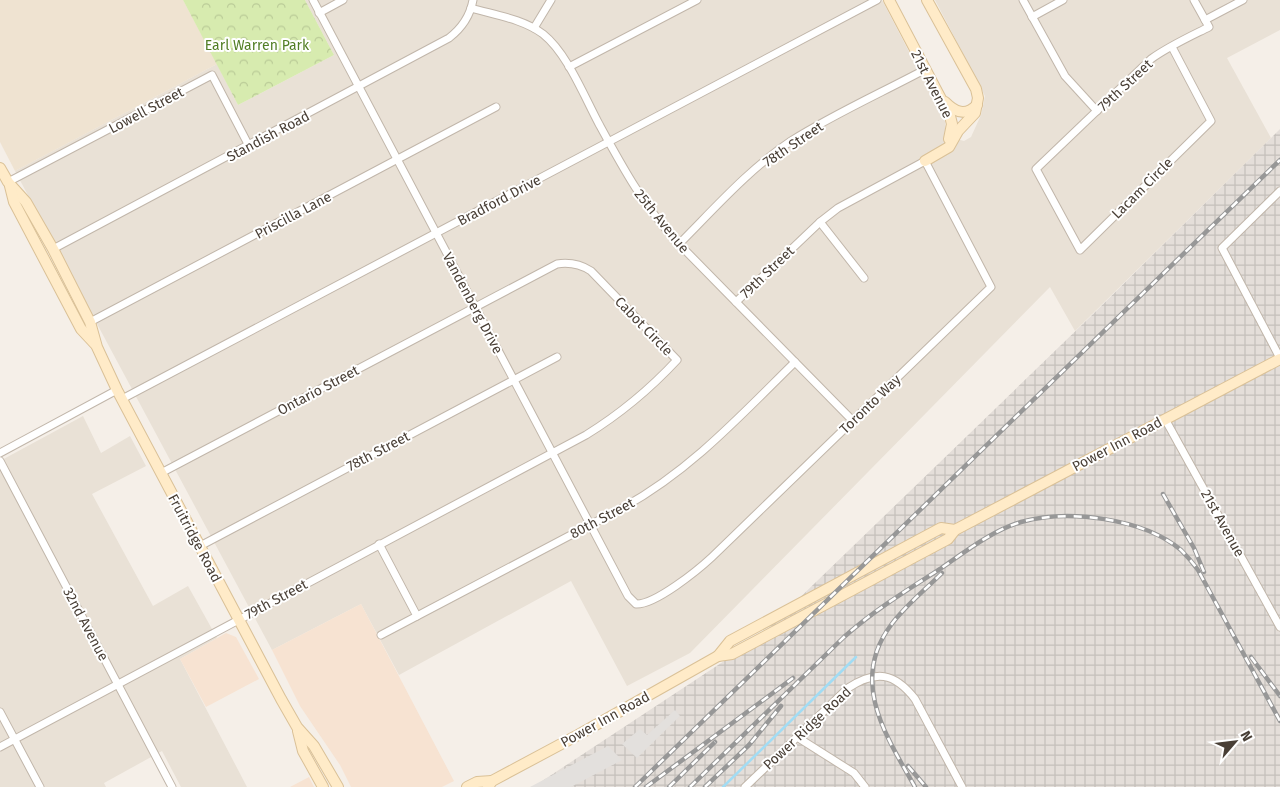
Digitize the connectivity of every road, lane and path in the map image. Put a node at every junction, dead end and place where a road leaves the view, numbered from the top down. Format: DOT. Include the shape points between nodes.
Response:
graph roads {
  1 [pos="312,0"];
  2 [pos="343,0"];
  3 [pos="473,0"];
  4 [pos="551,0"];
  5 [pos="697,0"];
  6 [pos="877,0"];
  7 [pos="889,0"];
  8 [pos="927,0"];
  9 [pos="1023,0"];
  10 [pos="1064,0"];
  11 [pos="1194,0"];
  12 [pos="1243,0"];
  13 [pos="471,8"];
  14 [pos="319,13"];
  15 [pos="1032,17"];
  16 [pos="1205,20"];
  17 [pos="534,28"];
  18 [pos="1172,47"];
  19 [pos="569,67"];
  20 [pos="926,70"];
  21 [pos="358,87"];
  22 [pos="940,98"];
  23 [pos="977,105"];
  24 [pos="496,107"];
  25 [pos="1097,111"];
  26 [pos="609,142"];
  27 [pos="249,146"];
  28 [pos="942,151"];
  29 [pos="397,159"];
  30 [pos="925,161"];
  31 [pos="0,168"];
  32 [pos="1036,169"];
  33 [pos="8,182"];
  34 [pos="1280,191"];
  35 [pos="820,222"];
  36 [pos="436,233"];
  37 [pos="679,244"];
  38 [pos="53,249"];
  39 [pos="864,278"];
  40 [pos="736,302"];
  41 [pos="475,307"];
  42 [pos="90,322"];
  43 [pos="97,346"];
  44 [pos="557,357"];
  45 [pos="1280,358"];
  46 [pos="795,362"];
  47 [pos="513,379"];
  48 [pos="119,395"];
  49 [pos="1165,419"];
  50 [pos="853,421"];
  51 [pos="0,452"];
  52 [pos="552,453"];
  53 [pos="0,462"];
  54 [pos="161,473"];
  55 [pos="590,525"];
  56 [pos="379,544"];
  57 [pos="200,546"];
  58 [pos="636,604"];
  59 [pos="417,616"];
  60 [pos="238,619"];
  61 [pos="1280,627"];
  62 [pos="381,635"];
  63 [pos="117,684"];
  64 [pos="0,712"];
  65 [pos="297,727"];
  66 [pos="797,737"];
  67 [pos="14,739"];
  68 [pos="0,747"];
  69 [pos="490,784"];
  70 [pos="40,787"];
  71 [pos="172,787"];
  72 [pos="323,787"];
  73 [pos="338,787"];
  74 [pos="467,787"];
  75 [pos="745,787"];
  76 [pos="865,787"];
  77 [pos="962,787"];
  1 -- 14 [label="street, Vandenberg Drive"];
  2 -- 14 [label="street"];
  3 -- 13 [label="street"];
  4 -- 17 [label="street"];
  5 -- 19 [label="street"];
  6 -- 26 [label="street, Bradford Drive"];
  7 -- 20 [label="main road, 21st Avenue"];
  8 -- 23 [label="main road" via="976,89"];
  9 -- 15 [label="street"];
  10 -- 15 [label="street"];
  11 -- 16 [label="street"];
  12 -- 16 [label="street, 79th Street"];
  13 -- 17 [label="street, 25th Avenue"];
  13 -- 21 [label="street, Standish Road" via="463,25 449,38"];
  14 -- 21 [label="street, Vandenberg Drive"];
  15 -- 25 [label="street" via="1065,76"];
  16 -- 18 [label="street, 79th Street" via="1208,27"];
  17 -- 19 [label="street, 25th Avenue" via="552,42"];
  18 -- 25 [label="street, 79th Street" via="1151,59"];
  18 -- 32 [label="street, Lacam Circle" via="1211,121 1080,250"];
  19 -- 26 [label="street, 25th Avenue"];
  20 -- 22 [label="main road, 21st Avenue"];
  20 -- 37 [label="street, 78th Street" via="790,142 744,179"];
  21 -- 27 [label="street, Standish Road"];
  21 -- 29 [label="street, Vandenberg Drive"];
  22 -- 23 [label="main road" via="960,113"];
  22 -- 28 [label="main road, 21st Avenue" via="952,124"];
  23 -- 28 [label="main road" via="975,113 958,131 949,147"];
  24 -- 29 [label="street, Priscilla Lane"];
  25 -- 32 [label="street, 79th Street"];
  26 -- 36 [label="street, Bradford Drive"];
  26 -- 37 [label="street, 25th Avenue" via="653,215"];
  27 -- 33 [label="street, Lowell Street" via="212,75"];
  27 -- 38 [label="street, Standish Road"];
  28 -- 30 [label="main road"];
  29 -- 36 [label="street, Vandenberg Drive"];
  29 -- 42 [label="street, Priscilla Lane"];
  30 -- 35 [label="street, 79th Street" via="852,199"];
  30 -- 50 [label="street, Toronto Way" via="991,287"];
  31 -- 33 [label="main road, Fruitridge Road"];
  33 -- 38 [label="main road, Fruitridge Road" via="26,202"];
  33 -- 43 [label="main road, Fruitridge Road" via="14,202 81,329"];
  34 -- 45 [label="street" via="1222,248"];
  35 -- 39 [label="street"];
  35 -- 40 [label="street, 79th Street"];
  36 -- 41 [label="street, Vandenberg Drive"];
  36 -- 48 [label="street, Bradford Drive"];
  37 -- 40 [label="street, 25th Avenue"];
  38 -- 42 [label="main road, Fruitridge Road"];
  40 -- 46 [label="street, 25th Avenue"];
  41 -- 47 [label="street, Vandenberg Drive"];
  41 -- 52 [label="street, Cabot Circle" via="551,266 578,264 591,271 678,360 627,407"];
  41 -- 54 [label="street, Ontario Street"];
  42 -- 43 [label="main road, Fruitridge Road"];
  43 -- 48 [label="main road, Fruitridge Road"];
  44 -- 47 [label="street, 78th Street"];
  45 -- 49 [label="main road, Power Inn Road"];
  46 -- 50 [label="street, 25th Avenue"];
  46 -- 55 [label="street, 80th Street" via="679,472 642,497"];
  47 -- 52 [label="street, Vandenberg Drive"];
  47 -- 57 [label="street, 78th Street"];
  48 -- 51 [label="street, Bradford Drive"];
  48 -- 54 [label="main road, Fruitridge Road"];
  49 -- 61 [label="street, 21st Avenue"];
  49 -- 69 [label="main road, Power Inn Road" via="954,530 948,539 732,654 718,656"];
  50 -- 58 [label="street, Toronto Way" via="698,569 646,603"];
  52 -- 55 [label="street, Vandenberg Drive"];
  52 -- 56 [label="street, 79th Street"];
  53 -- 63 [label="street, 32nd Avenue"];
  54 -- 57 [label="main road, Fruitridge Road"];
  55 -- 58 [label="street, Vandenberg Drive" via="628,596"];
  55 -- 59 [label="street, 80th Street"];
  56 -- 59 [label="street"];
  56 -- 60 [label="street, 79th Street"];
  57 -- 60 [label="main road, Fruitridge Road"];
  59 -- 62 [label="street, 80th Street"];
  60 -- 63 [label="street, 79th Street"];
  60 -- 65 [label="main road, Fruitridge Road"];
  63 -- 67 [label="street, 79th Street"];
  63 -- 71 [label="street, 32nd Avenue"];
  64 -- 67 [label="street"];
  65 -- 72 [label="main road, Fruitridge Road" via="303,751"];
  65 -- 73 [label="main road, Fruitridge Road" via="314,746"];
  66 -- 75 [label="street, Power Ridge Road"];
  66 -- 76 [label="street" via="854,773"];
  66 -- 77 [label="street, Power Ridge Road" via="848,688 861,680 876,676 892,679 915,699"];
  67 -- 68 [label="street, 79th Street"];
  67 -- 70 [label="street"];
  69 -- 74 [label="main road, Power Inn Road" via="477,782"];
}
